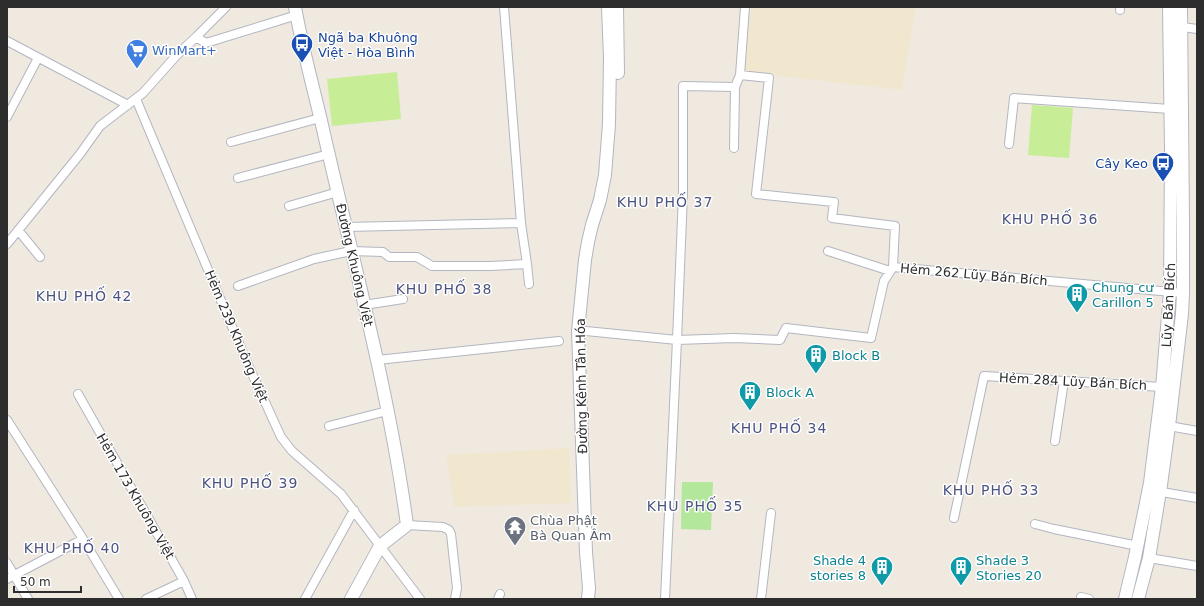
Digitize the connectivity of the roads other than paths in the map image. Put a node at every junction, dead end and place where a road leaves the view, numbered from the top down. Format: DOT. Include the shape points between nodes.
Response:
graph roads {
  1 [pos="226,7"];
  2 [pos="504,7"];
  3 [pos="608,7"];
  4 [pos="617,7"];
  5 [pos="745,7"];
  6 [pos="1169,7"];
  7 [pos="1181,7"];
  8 [pos="296,11"];
  9 [pos="1176,26"];
  10 [pos="1197,29"];
  11 [pos="196,38"];
  12 [pos="7,41"];
  13 [pos="38,58"];
  14 [pos="740,75"];
  15 [pos="735,87"];
  16 [pos="136,99"];
  17 [pos="128,105"];
  18 [pos="1170,109"];
  19 [pos="7,117"];
  20 [pos="320,118"];
  21 [pos="231,142"];
  22 [pos="1009,144"];
  23 [pos="734,148"];
  24 [pos="329,154"];
  25 [pos="238,178"];
  26 [pos="338,192"];
  27 [pos="289,206"];
  28 [pos="521,223"];
  29 [pos="346,227"];
  30 [pos="18,230"];
  31 [pos="7,244"];
  32 [pos="351,251"];
  33 [pos="828,251"];
  34 [pos="40,256"];
  35 [pos="527,264"];
  36 [pos="892,269"];
  37 [pos="528,284"];
  38 [pos="238,286"];
  39 [pos="1170,292"];
  40 [pos="1183,293"];
  41 [pos="403,299"];
  42 [pos="364,305"];
  43 [pos="584,336"];
  44 [pos="677,340"];
  45 [pos="559,341"];
  46 [pos="583,351"];
  47 [pos="377,360"];
  48 [pos="1064,381"];
  49 [pos="1162,386"];
  50 [pos="78,394"];
  51 [pos="387,411"];
  52 [pos="7,420"];
  53 [pos="328,426"];
  54 [pos="1169,426"];
  55 [pos="1197,431"];
  56 [pos="1055,441"];
  57 [pos="1154,491"];
  58 [pos="1197,498"];
  59 [pos="354,510"];
  60 [pos="770,513"];
  61 [pos="954,518"];
  62 [pos="1035,524"];
  63 [pos="407,525"];
  64 [pos="83,539"];
  65 [pos="380,546"];
  66 [pos="1138,546"];
  67 [pos="1149,558"];
  68 [pos="7,563"];
  69 [pos="1197,566"];
  70 [pos="10,577"];
  71 [pos="184,581"];
  72 [pos="1081,597"];
  73 [pos="28,599"];
  74 [pos="119,599"];
  75 [pos="146,599"];
  76 [pos="192,599"];
  77 [pos="306,599"];
  78 [pos="351,599"];
  79 [pos="420,599"];
  80 [pos="455,599"];
  81 [pos="588,599"];
  82 [pos="595,599"];
  83 [pos="665,599"];
  84 [pos="761,599"];
  85 [pos="1089,599"];
  86 [pos="1125,599"];
  87 [pos="1138,599"];
  1 -- 11 [label="street"];
  2 -- 28 [label="street"];
  3 -- 43 [label="street, Đường Kênh Tân Hóa" via="609,124 605,175 585,260 578,331"];
  4 -- 43 [label="street, Đường Kênh Tân Hóa" via="617,124 612,175 594,243"];
  5 -- 14 [label="street"];
  6 -- 9 [label="street, Lũy Bán Bích"];
  7 -- 9 [label="street, Lũy Bán Bích"];
  8 -- 11 [label="street" via="206,43"];
  8 -- 20 [label="street, Đường Khuông Việt"];
  9 -- 10 [label="street"];
  9 -- 18 [label="street, Lũy Bán Bích"];
  9 -- 40 [label="street, Lũy Bán Bích"];
  11 -- 16 [label="street"];
  12 -- 13 [label="street"];
  13 -- 17 [label="street"];
  13 -- 19 [label="street"];
  14 -- 15 [label="street"];
  14 -- 36 [label="street" via="769,78 756,194 834,202 832,218 895,226"];
  15 -- 23 [label="street"];
  15 -- 44 [label="street" via="683,86 683,194"];
  16 -- 17 [label="street"];
  16 -- 59 [label="street, Hẻm 239 Khuông Việt" via="249,367 282,437 292,451 341,494"];
  17 -- 30 [label="street" via="100,126"];
  18 -- 22 [label="street" via="1014,98"];
  18 -- 39 [label="street, Lũy Bán Bích"];
  20 -- 21 [label="street"];
  20 -- 24 [label="street, Đường Khuông Việt"];
  24 -- 25 [label="street"];
  24 -- 26 [label="street, Đường Khuông Việt"];
  26 -- 27 [label="street"];
  26 -- 29 [label="street, Đường Khuông Việt"];
  28 -- 29 [label="street"];
  28 -- 35 [label="street"];
  29 -- 32 [label="street, Đường Khuông Việt"];
  30 -- 31 [label="street"];
  30 -- 34 [label="street"];
  32 -- 35 [label="street" via="383,252 389,257 417,257 432,266"];
  32 -- 38 [label="street" via="314,258"];
  32 -- 42 [label="street, Đường Khuông Việt"];
  33 -- 36 [label="street"];
  35 -- 37 [label="street"];
  36 -- 39 [label="street, Hẻm 262 Lũy Bán Bích"];
  36 -- 44 [label="street, Hẻm 262 Lũy Bán Bích" via="884,281 871,338 786,328 780,340"];
  39 -- 40 [label="street, Hẻm 262 Lũy Bán Bích"];
  39 -- 49 [label="street, Lũy Bán Bích"];
  40 -- 54 [label="street, Lũy Bán Bích"];
  41 -- 42 [label="street"];
  42 -- 47 [label="street, Đường Khuông Việt"];
  43 -- 44 [label="street, Hẻm 262 Lũy Bán Bích"];
  43 -- 46 [label="street, Đường Kênh Tân Hóa"];
  44 -- 83 [label="street"];
  45 -- 47 [label="street"];
  46 -- 81 [label="street, Đường Kênh Tân Hóa"];
  46 -- 82 [label="street, Đường Kênh Tân Hóa"];
  47 -- 51 [label="street, Đường Khuông Việt"];
  48 -- 49 [label="street, Hẻm 284 Lũy Bán Bích"];
  48 -- 56 [label="street"];
  48 -- 61 [label="street, Hẻm 284 Lũy Bán Bích" via="984,376"];
  49 -- 57 [label="street, Lũy Bán Bích"];
  50 -- 71 [label="street, Hẻm 173 Khuông Việt"];
  51 -- 53 [label="street"];
  51 -- 63 [label="street, Đường Khuông Việt"];
  52 -- 64 [label="street"];
  54 -- 55 [label="street"];
  54 -- 57 [label="street, Lũy Bán Bích"];
  57 -- 58 [label="street"];
  57 -- 66 [label="street, Lũy Bán Bích"];
  57 -- 67 [label="street, Lũy Bán Bích"];
  59 -- 65 [label="street, Hẻm 239 Khuông Việt"];
  59 -- 77 [label="street"];
  60 -- 84 [label="street"];
  62 -- 66 [label="street"];
  63 -- 65 [label="street"];
  63 -- 80 [label="street" via="444,527 449,530 457,588"];
  64 -- 70 [label="street"];
  64 -- 74 [label="street"];
  65 -- 78 [label="street"];
  65 -- 79 [label="street, Hẻm 239 Khuông Việt"];
  66 -- 86 [label="street, Lũy Bán Bích"];
  67 -- 69 [label="street"];
  67 -- 87 [label="street, Lũy Bán Bích"];
  68 -- 70 [label="street"];
  70 -- 73 [label="street"];
  71 -- 75 [label="street"];
  71 -- 76 [label="street, Hẻm 173 Khuông Việt"];
  72 -- 85 [label="street"];
}
